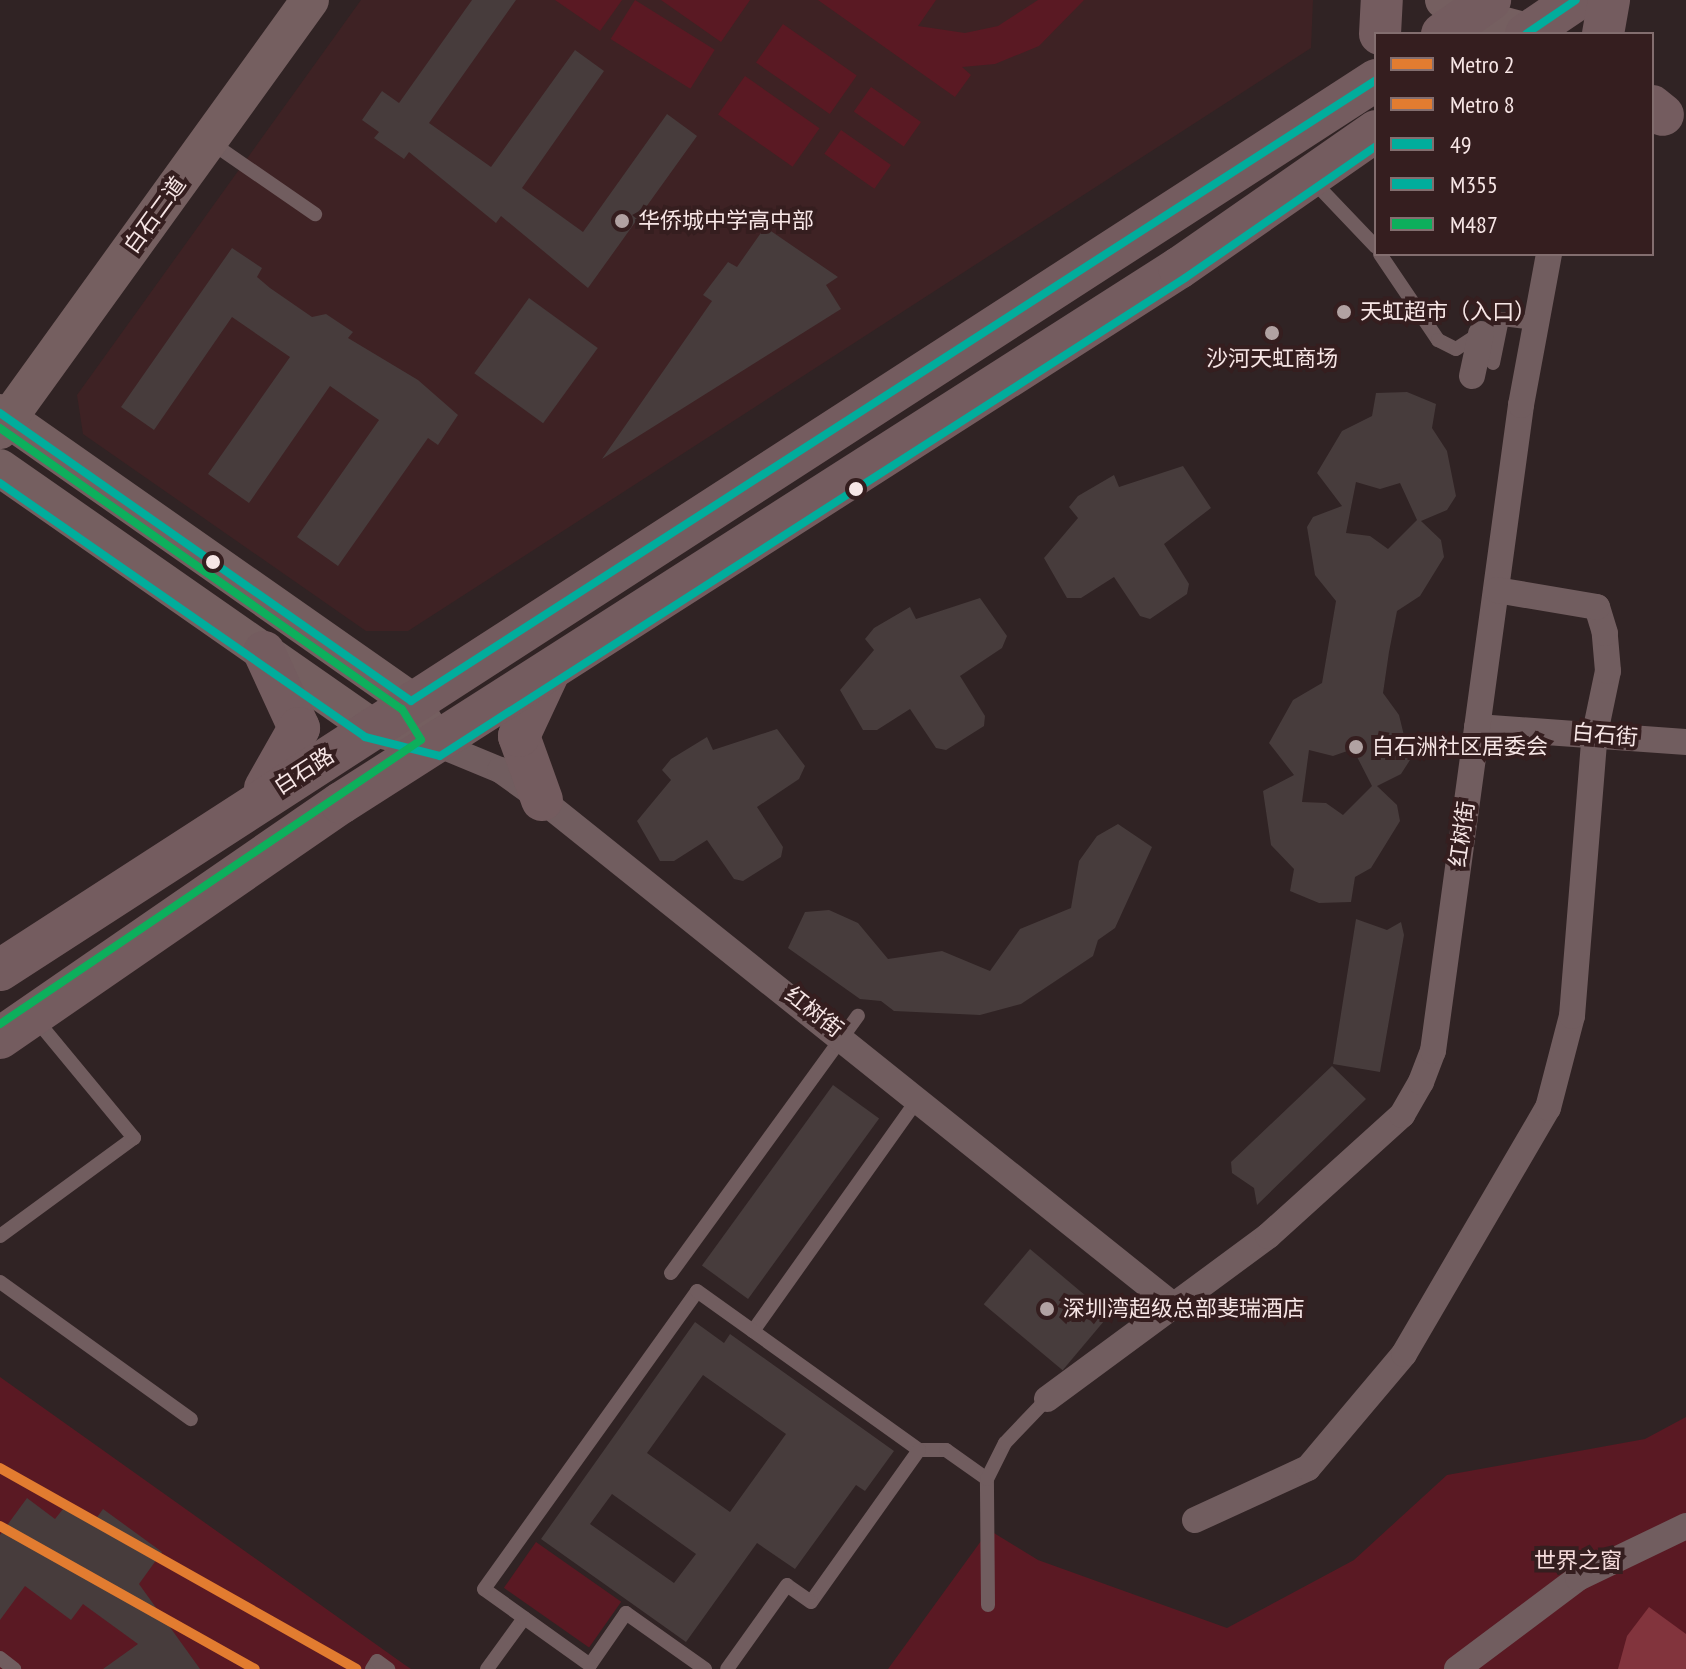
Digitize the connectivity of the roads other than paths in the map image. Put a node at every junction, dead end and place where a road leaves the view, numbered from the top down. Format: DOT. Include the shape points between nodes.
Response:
graph roads {
  1 [pos="310,0"];
  2 [pos="1382,0"];
  3 [pos="1576,0"];
  4 [pos="1609,0"];
  5 [pos="1461,13"];
  6 [pos="1526,25"];
  7 [pos="1380,32"];
  8 [pos="1603,32"];
  9 [pos="1374,53"];
  10 [pos="1374,81"];
  11 [pos="1332,110"];
  12 [pos="1374,132"];
  13 [pos="209,141"];
  14 [pos="1307,175"];
  15 [pos="315,214"];
  16 [pos="1374,245"];
  17 [pos="1381,256"];
  18 [pos="1549,256"];
  19 [pos="1536,323"];
  20 [pos="1491,326"];
  21 [pos="1483,370"];
  22 [pos="3,421"];
  23 [pos="0,468"];
  24 [pos="1496,590"];
  25 [pos="264,652"];
  26 [pos="549,672"];
  27 [pos="411,701"];
  28 [pos="371,727"];
  29 [pos="1595,733"];
  30 [pos="1466,740"];
  31 [pos="1686,742"];
  32 [pos="437,744"];
  33 [pos="542,800"];
  34 [pos="249,806"];
  35 [pos="0,970"];
  36 [pos="849,1024"];
  37 [pos="17,1028"];
  38 [pos="920,1096"];
  39 [pos="0,1236"];
  40 [pos="671,1273"];
  41 [pos="0,1282"];
  42 [pos="1174,1306"];
  43 [pos="753,1331"];
  44 [pos="1047,1399"];
  45 [pos="191,1419"];
  46 [pos="919,1450"];
  47 [pos="987,1479"];
  48 [pos="1195,1520"];
  49 [pos="1686,1526"];
  50 [pos="988,1605"];
  51 [pos="524,1618"];
  52 [pos="0,1658"];
  53 [pos="14,1669"];
  54 [pos="372,1669"];
  55 [pos="388,1669"];
  56 [pos="487,1669"];
  57 [pos="705,1669"];
  58 [pos="727,1669"];
  59 [pos="1457,1669"];
  1 -- 13 [label="street, 白石二道"];
  2 -- 7 [label="main road"];
  3 -- 6 [label="main road"];
  4 -- 8 [label="main road"];
  5 -- 6 [label="street"];
  9 -- 11 [label="main road"];
  10 -- 11 [label="main road, 白石路"];
  11 -- 27 [label="main road, 白石路"];
  12 -- 14 [label="main road"];
  13 -- 15 [label="lane"];
  13 -- 22 [label="street, 白石二道"];
  14 -- 16 [label="lane"];
  14 -- 26 [label="main road" via="1179,268"];
  17 -- 20 [label="lane" via="1438,340 1456,349"];
  18 -- 19 [label="street, 红树街"];
  19 -- 20 [label="lane"];
  19 -- 24 [label="street, 红树街"];
  20 -- 21 [label="street"];
  22 -- 27 [label="street"];
  23 -- 25 [label="street"];
  24 -- 29 [label="street" via="1597,607 1608,671"];
  24 -- 30 [label="street, 红树街"];
  25 -- 28 [label="street"];
  25 -- 34 [label="main road" via="299,728 284,764"];
  26 -- 32 [label="main road"];
  26 -- 33 [label="main road" via="519,736"];
  27 -- 28 [label="main road, 白石路"];
  27 -- 32 [label="street"];
  28 -- 32 [label="street"];
  28 -- 34 [label="main road, 白石路"];
  29 -- 30 [label="street, 白石街"];
  29 -- 31 [label="street, 白石街"];
  29 -- 48 [label="street" via="1572,1016 1548,1108 1404,1354 1308,1468"];
  30 -- 42 [label="street, 红树街" via="1433,1051 1421,1082 1391,1125 1268,1236"];
  32 -- 33 [label="street, 红树街" via="500,770"];
  32 -- 37 [label="main road"];
  33 -- 36 [label="street, 红树街"];
  34 -- 35 [label="main road, 白石路"];
  36 -- 38 [label="street, 红树街"];
  36 -- 40 [label="lane"];
  37 -- 39 [label="lane" via="134,1138"];
  38 -- 42 [label="street, 红树街"];
  38 -- 43 [label="lane"];
  41 -- 45 [label="lane"];
  42 -- 44 [label="street, 红树街"];
  43 -- 46 [label="lane"];
  43 -- 51 [label="lane" via="697,1291 484,1589"];
  44 -- 47 [label="lane" via="1005,1443"];
  46 -- 47 [label="lane" via="946,1450"];
  46 -- 58 [label="lane" via="811,1602 787,1585"];
  47 -- 50 [label="lane"];
  49 -- 59 [label="street" via="1587,1572"];
  51 -- 56 [label="lane"];
  51 -- 57 [label="lane" via="590,1665 626,1613"];
  52 -- 53 [label="lane"];
  54 -- 55 [label="lane" via="377,1661"];
}
